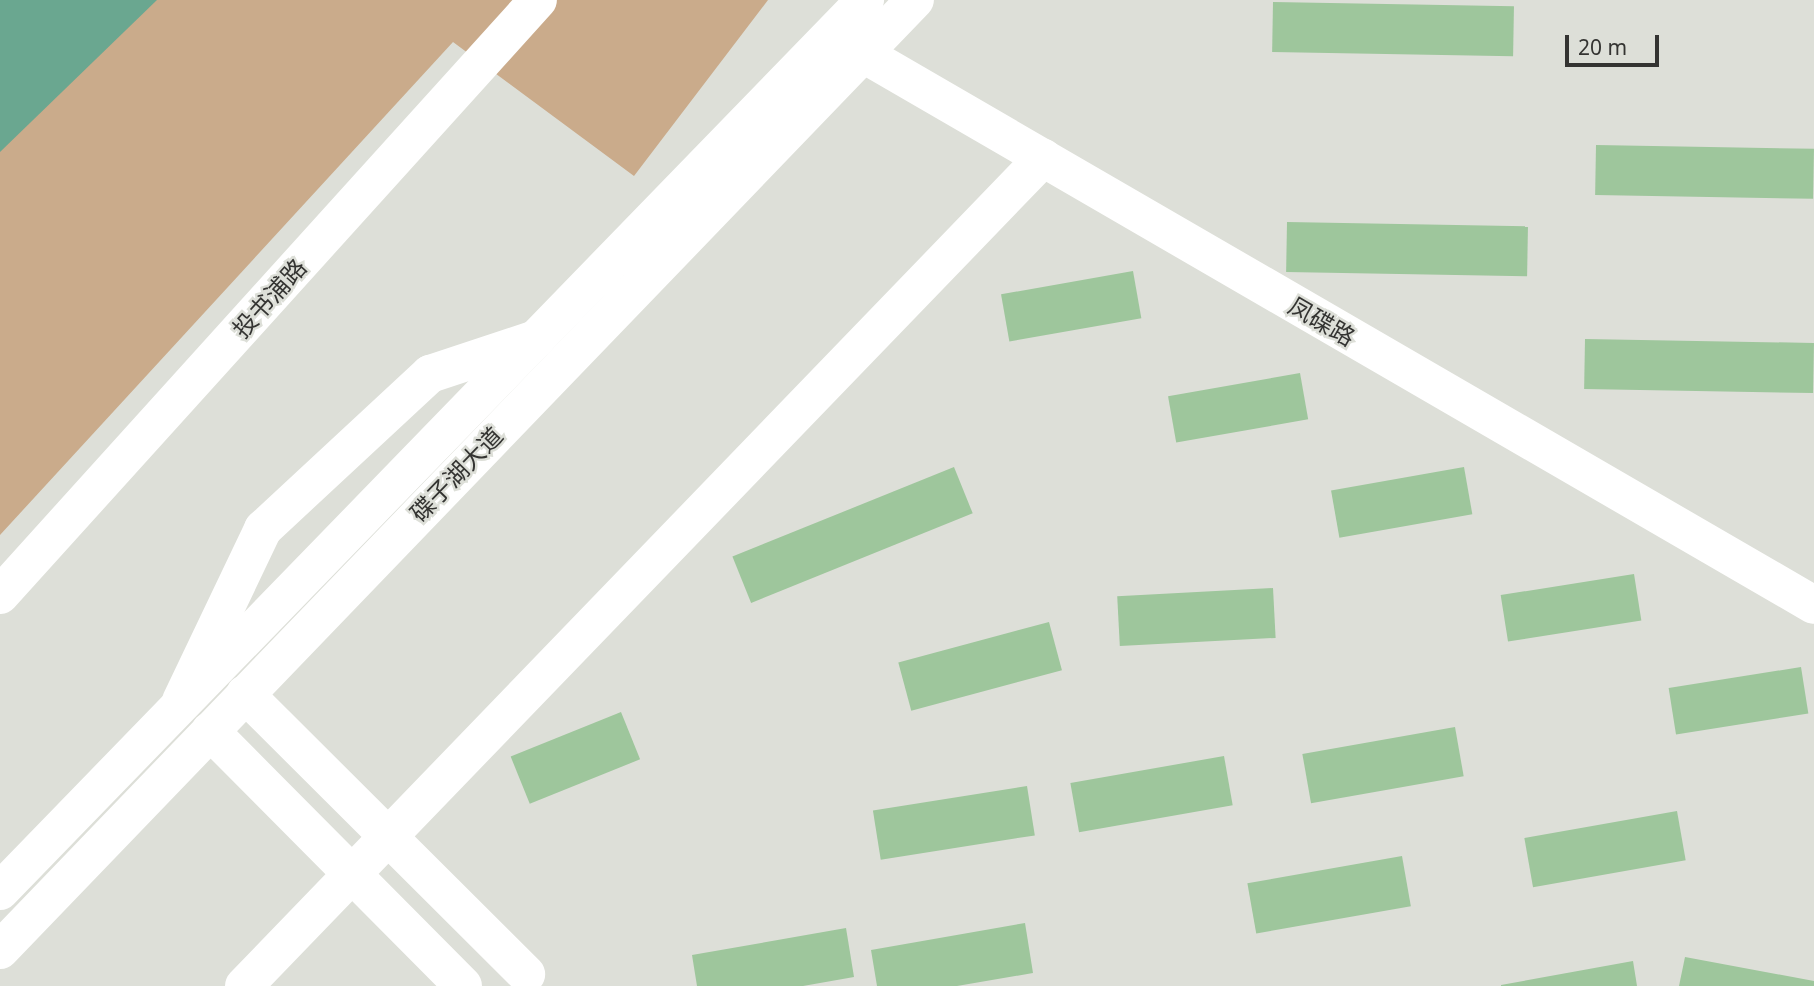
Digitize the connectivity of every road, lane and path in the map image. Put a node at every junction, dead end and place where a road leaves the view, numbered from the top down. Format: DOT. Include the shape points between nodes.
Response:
graph roads {
  1 [pos="538,0"];
  2 [pos="865,0"];
  3 [pos="915,0"];
  4 [pos="847,44"];
  5 [pos="1043,158"];
  6 [pos="536,339"];
  7 [pos="0,595"];
  8 [pos="1814,605"];
  9 [pos="245,694"];
  10 [pos="178,707"];
  11 [pos="210,731"];
  12 [pos="388,837"];
  13 [pos="352,874"];
  14 [pos="0,891"];
  15 [pos="0,950"];
  16 [pos="526,974"];
  17 [pos="244,986"];
  18 [pos="463,986"];
  1 -- 7 [label="street, 投书浦路"];
  2 -- 4 [label="street, 碟子湖大道"];
  3 -- 4 [label="street, 碟子湖大道"];
  4 -- 5 [label="street, 凤碟路"];
  4 -- 6 [label="street, 碟子湖大道"];
  4 -- 9 [label="street, 碟子湖大道"];
  5 -- 8 [label="street, 凤碟路"];
  5 -- 12 [label="street"];
  6 -- 10 [label="street, 碟子湖大道"];
  6 -- 10 [label="street" via="430,374 263,529"];
  9 -- 11 [label="street, 碟子湖大道"];
  9 -- 12 [label="street"];
  10 -- 14 [label="street, 碟子湖大道"];
  11 -- 13 [label="street"];
  11 -- 15 [label="street, 碟子湖大道"];
  12 -- 13 [label="street"];
  12 -- 16 [label="street"];
  13 -- 17 [label="street"];
  13 -- 18 [label="street"];
}
